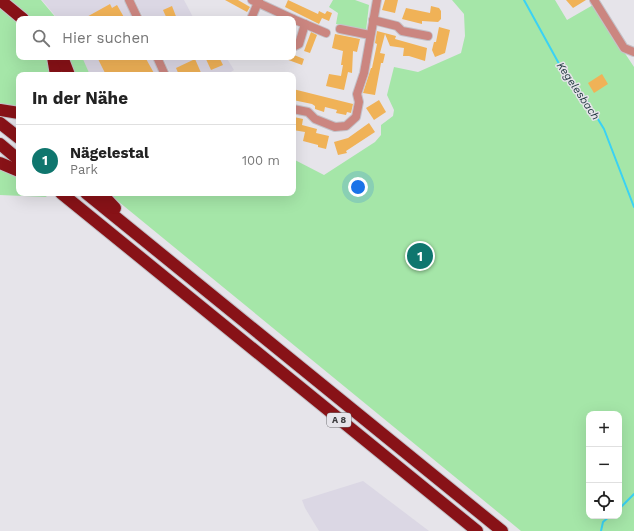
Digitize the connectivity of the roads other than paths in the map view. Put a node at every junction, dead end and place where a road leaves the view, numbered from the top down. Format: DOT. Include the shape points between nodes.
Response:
graph roads {
  1 [pos="0,0"];
  2 [pos="129,0"];
  3 [pos="377,0"];
  4 [pos="594,0"];
  5 [pos="256,1"];
  6 [pos="19,16"];
  7 [pos="137,16"];
  8 [pos="252,16"];
  9 [pos="287,16"];
  10 [pos="296,20"];
  11 [pos="373,20"];
  12 [pos="305,24"];
  13 [pos="340,29"];
  14 [pos="326,33"];
  15 [pos="370,35"];
  16 [pos="428,36"];
  17 [pos="296,46"];
  18 [pos="634,52"];
  19 [pos="54,60"];
  20 [pos="63,60"];
  21 [pos="158,60"];
  22 [pos="56,72"];
  23 [pos="68,72"];
  24 [pos="164,72"];
  25 [pos="0,110"];
  26 [pos="296,110"];
  27 [pos="16,113"];
  28 [pos="0,123"];
  29 [pos="16,136"];
  30 [pos="0,144"];
  31 [pos="16,157"];
  32 [pos="0,163"];
  33 [pos="16,170"];
  34 [pos="64,196"];
  35 [pos="90,196"];
  36 [pos="104,196"];
  37 [pos="116,217"];
  38 [pos="477,531"];
  39 [pos="502,531"];
  1 -- 6 [label="highway"];
  2 -- 7 [label="street"];
  3 -- 11 [label="street"];
  4 -- 18 [label="street" via="624,48"];
  5 -- 8 [label="street"];
  5 -- 9 [label="street"];
  10 -- 12 [label="street"];
  11 -- 15 [label="street"];
  11 -- 16 [label="street" via="397,26 402,31"];
  12 -- 14 [label="street"];
  12 -- 17 [label="street" via="299,44"];
  13 -- 15 [label="street"];
  15 -- 26 [label="street" via="364,73 357,94 359,102 356,117 350,124 335,126 315,119 308,112"];
  19 -- 22 [label="highway"];
  20 -- 23 [label="highway"];
  21 -- 24 [label="street"];
  25 -- 27 [label="highway"];
  28 -- 29 [label="highway"];
  30 -- 31 [label="highway"];
  32 -- 33 [label="highway"];
  34 -- 38 [label="highway, A 8"];
  35 -- 37 [label="highway, A 8"];
  36 -- 37 [label="highway" via="114,207"];
  37 -- 39 [label="highway, A 8"];
}
